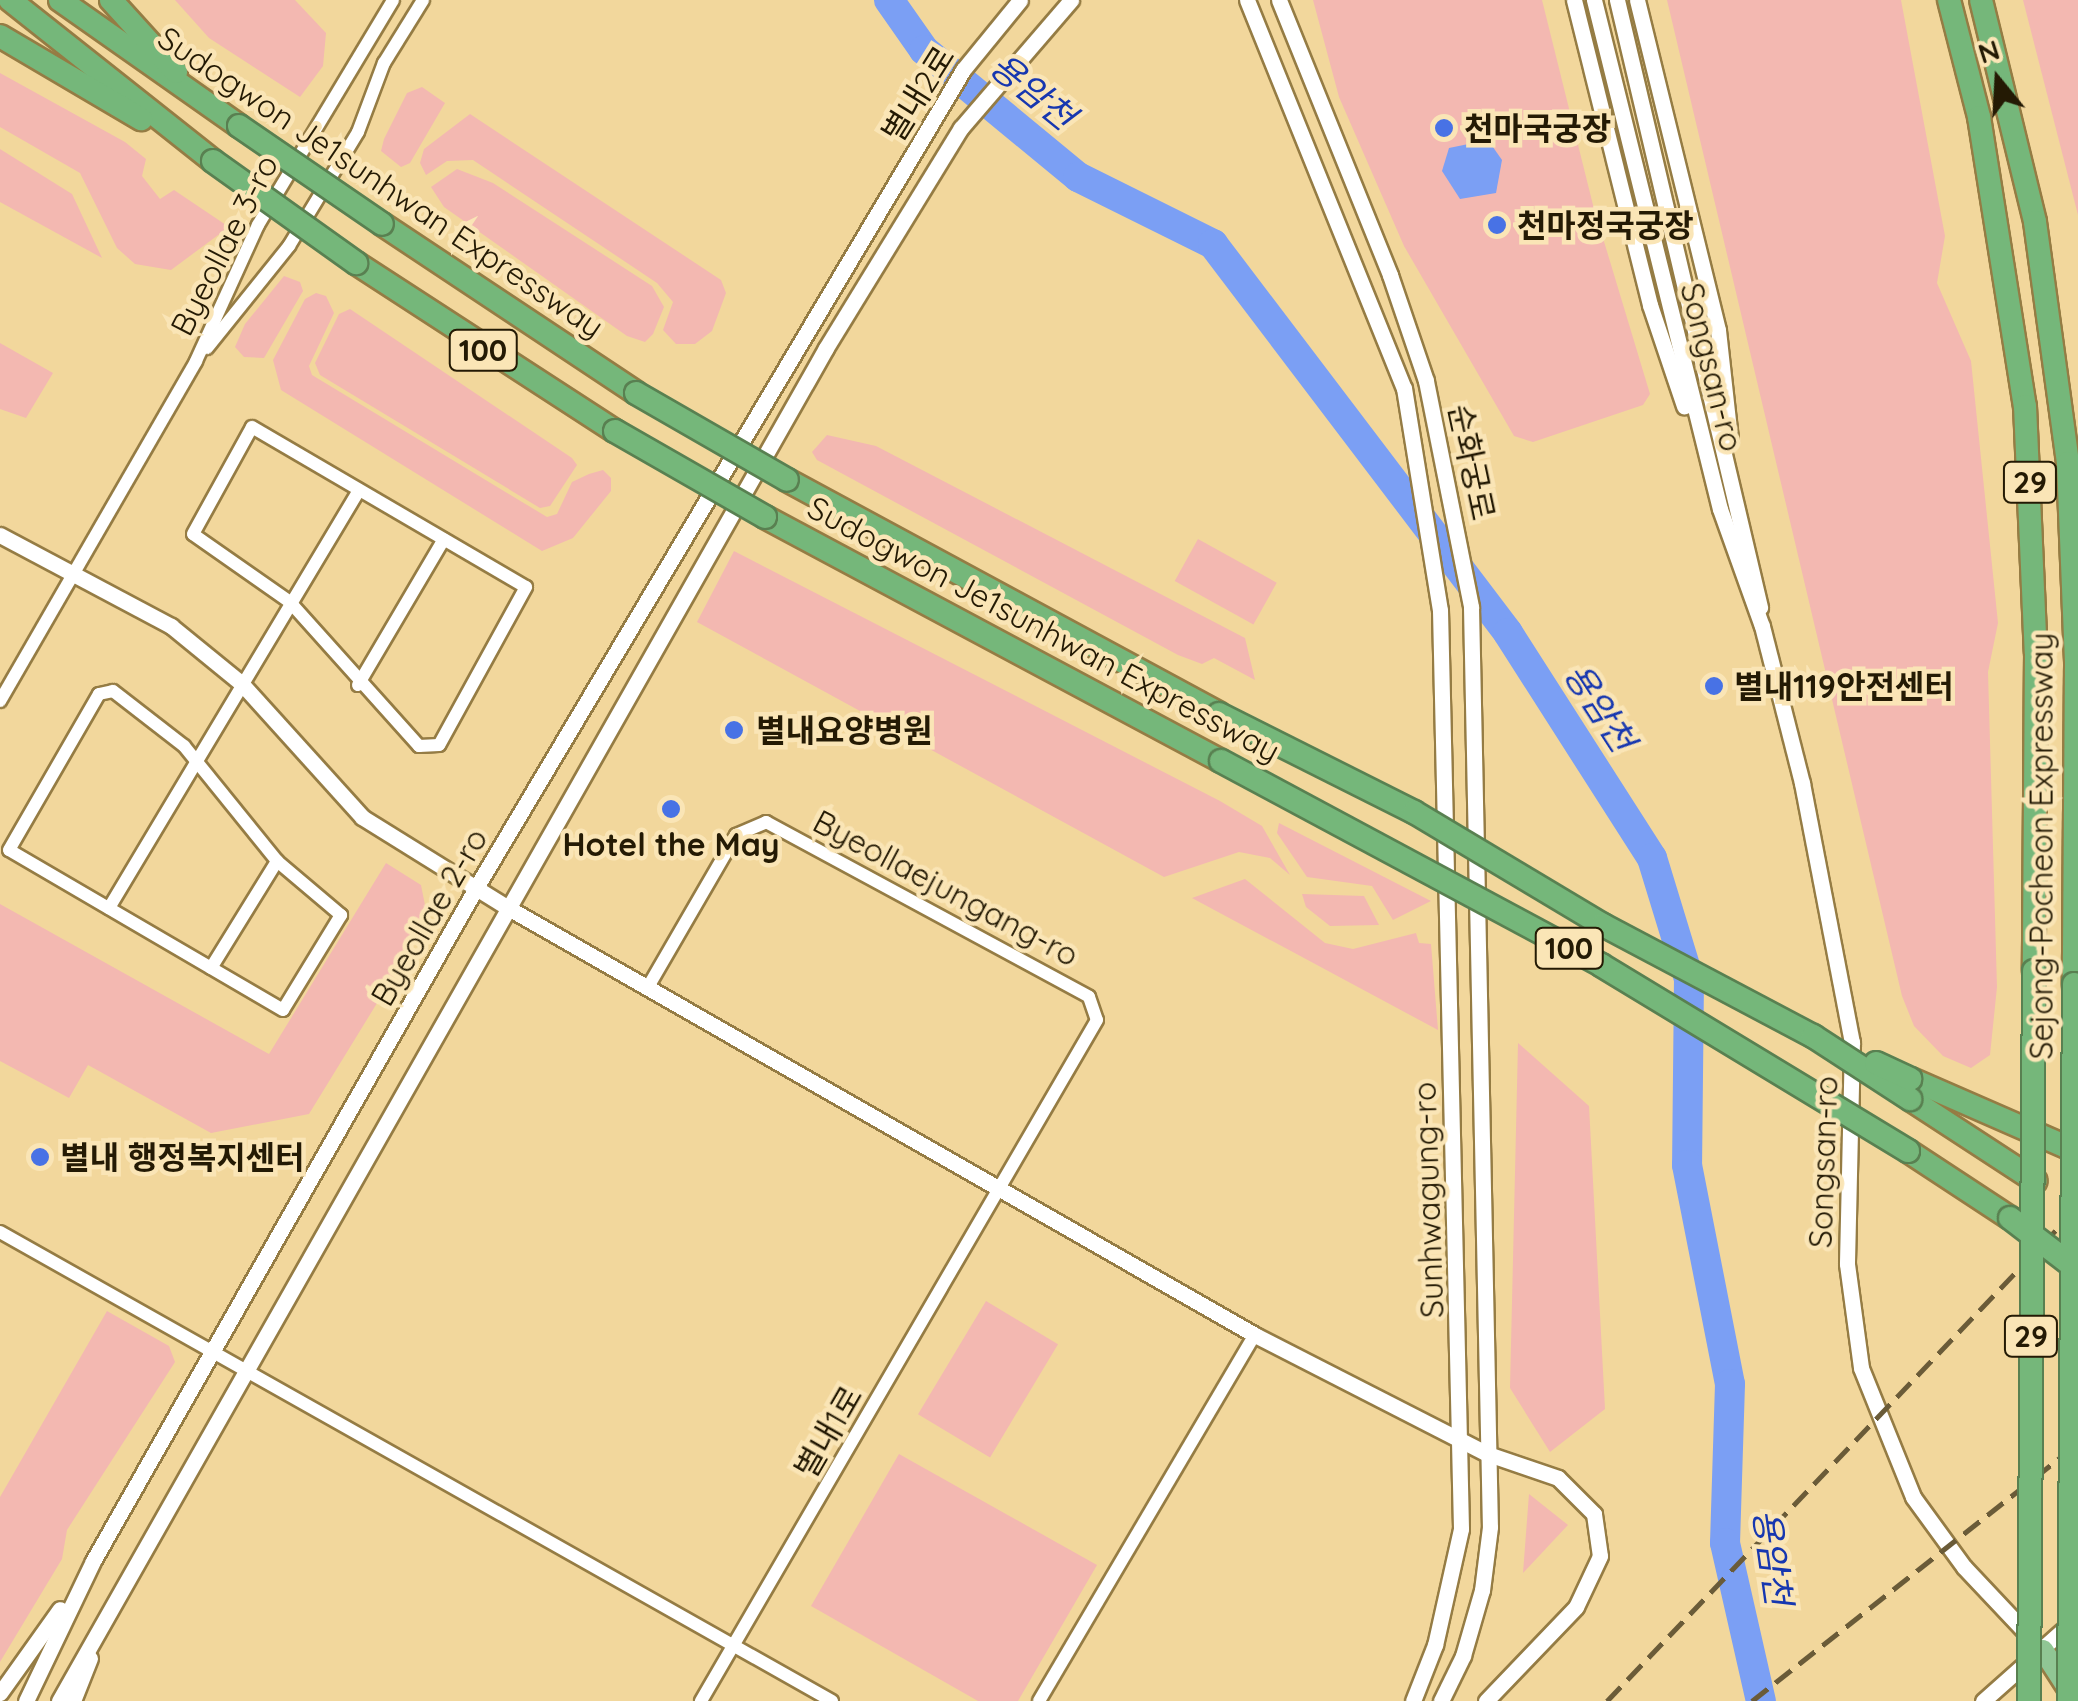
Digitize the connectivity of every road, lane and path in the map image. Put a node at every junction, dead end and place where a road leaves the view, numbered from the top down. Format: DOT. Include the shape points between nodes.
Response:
graph roads {
  1 [pos="10,0"];
  2 [pos="60,0"];
  3 [pos="110,0"];
  4 [pos="393,0"];
  5 [pos="423,0"];
  6 [pos="1020,0"];
  7 [pos="1234,0"];
  8 [pos="1247,0"];
  9 [pos="1574,0"];
  10 [pos="1594,0"];
  11 [pos="1616,0"];
  12 [pos="1637,0"];
  13 [pos="1949,0"];
  14 [pos="1982,0"];
  15 [pos="1282,4"];
  16 [pos="1066,5"];
  17 [pos="1258,27"];
  18 [pos="0,36"];
  19 [pos="239,126"];
  20 [pos="213,161"];
  21 [pos="901,172"];
  22 [pos="924,185"];
  23 [pos="196,362"];
  24 [pos="359,490"];
  25 [pos="1738,506"];
  26 [pos="1720,509"];
  27 [pos="0,535"];
  28 [pos="444,539"];
  29 [pos="76,573"];
  30 [pos="290,602"];
  31 [pos="1762,626"];
  32 [pos="242,684"];
  33 [pos="358,685"];
  34 [pos="1442,690"];
  35 [pos="0,702"];
  36 [pos="1472,742"];
  37 [pos="198,760"];
  38 [pos="277,861"];
  39 [pos="476,886"];
  40 [pos="109,908"];
  41 [pos="510,909"];
  42 [pos="211,968"];
  43 [pos="648,987"];
  44 [pos="1911,1089"];
  45 [pos="2078,1152"];
  46 [pos="998,1190"];
  47 [pos="2078,1212"];
  48 [pos="0,1232"];
  49 [pos="2078,1270"];
  50 [pos="1255,1335"];
  51 [pos="212,1353"];
  52 [pos="248,1374"];
  53 [pos="1462,1442"];
  54 [pos="1488,1454"];
  55 [pos="93,1561"];
  56 [pos="108,1608"];
  57 [pos="2078,1615"];
  58 [pos="734,1646"];
  59 [pos="2042,1650"];
  60 [pos="2078,1674"];
  61 [pos="0,1693"];
  62 [pos="26,1701"];
  63 [pos="59,1701"];
  64 [pos="73,1701"];
  65 [pos="701,1701"];
  66 [pos="832,1701"];
  67 [pos="1039,1701"];
  68 [pos="1413,1701"];
  69 [pos="1441,1701"];
  70 [pos="1486,1701"];
  71 [pos="1983,1701"];
  72 [pos="2029,1701"];
  73 [pos="2073,1701"];
  1 -- 20 [label="highway, Sudogwon Je1sunhwan Expressway / 100"];
  2 -- 19 [label="highway, Sudogwon Je1sunhwan Expressway / 100"];
  3 -- 19 [label="highway" via="178,74"];
  4 -- 23 [label="street, Byeollae 3-ro" via="258,225"];
  5 -- 23 [label="street, Byeollae 3-ro" via="384,63 358,132 289,246"];
  6 -- 21 [label="street, 별내2로" via="963,70"];
  7 -- 17 [label="street"];
  8 -- 17 [label="street"];
  9 -- 26 [label="street" via="1654,318"];
  10 -- 26 [label="street, Songsan-ro"];
  11 -- 25 [label="street, Songsan-ro"];
  12 -- 25 [label="street" via="1718,330"];
  13 -- 72 [label="highway, Sejong-Pocheon Expressway / 29, bridge" via="1979,117 2025,406 2036,634"];
  14 -- 73 [label="highway, Sejong-Pocheon Expressway / 29, bridge" via="2035,222 2068,463 2076,664"];
  15 -- 36 [label="street, 순화궁로" via="1426,382 1454,496 1471,608"];
  16 -- 22 [label="street, 별내2로" via="990,89"];
  17 -- 34 [label="street, 순화궁로" via="1404,388 1427,502"];
  18 -- 20 [label="highway"];
  19 -- 44 [label="highway, Sudogwon Je1sunhwan Expressway / 100, bridge" via="636,393 787,480 1414,812 1602,925"];
  20 -- 49 [label="highway, Sudogwon Je1sunhwan Expressway / 100, bridge" via="615,430 1600,965 1908,1151"];
  21 -- 39 [label="street, Byeollae 2-ro"];
  22 -- 41 [label="street, Byeollae 2-ro"];
  23 -- 29 [label="street, Byeollae 3-ro"];
  24 -- 28 [label="street"];
  24 -- 30 [label="street"];
  24 -- 30 [label="street" via="252,426 193,534"];
  25 -- 31 [label="street, Songsan-ro"];
  26 -- 31 [label="street, Songsan-ro"];
  27 -- 29 [label="street"];
  28 -- 33 [label="street"];
  28 -- 33 [label="street" via="526,586 438,746 419,746"];
  29 -- 32 [label="street" via="171,626"];
  29 -- 35 [label="street, Byeollae 3-ro"];
  30 -- 32 [label="street"];
  30 -- 33 [label="street"];
  31 -- 59 [label="street, Songsan-ro" via="1802,784 1852,1042 1847,1264 1861,1368 1912,1497 1964,1567"];
  32 -- 37 [label="street"];
  32 -- 39 [label="street" via="362,817"];
  34 -- 53 [label="street, Sunhwagung-ro"];
  36 -- 54 [label="street, Sunhwagung-ro"];
  37 -- 38 [label="street"];
  37 -- 40 [label="street"];
  37 -- 40 [label="street" via="113,691 100,694 10,850"];
  38 -- 42 [label="street"];
  38 -- 42 [label="street" via="341,915 283,1010"];
  39 -- 41 [label="street"];
  39 -- 51 [label="street, Byeollae 2-ro"];
  40 -- 42 [label="street"];
  41 -- 43 [label="street"];
  41 -- 52 [label="street, Byeollae 2-ro"];
  43 -- 46 [label="street"];
  43 -- 46 [label="street, Byeollaejungang-ro" via="736,835 766,822 1089,996 1097,1020"];
  44 -- 45 [label="highway"];
  44 -- 47 [label="highway, Sudogwon Je1sunhwan Expressway / 100"];
  46 -- 50 [label="street"];
  46 -- 58 [label="street, 별내1로"];
  48 -- 51 [label="street"];
  50 -- 53 [label="street"];
  50 -- 67 [label="street"];
  51 -- 52 [label="street"];
  51 -- 55 [label="street, Byeollae 2-ro"];
  52 -- 56 [label="street, Byeollae 2-ro"];
  52 -- 58 [label="street"];
  53 -- 54 [label="street"];
  53 -- 68 [label="street, Sunhwagung-ro" via="1454,1568"];
  54 -- 69 [label="street, Sunhwagung-ro" via="1482,1590 1464,1656"];
  54 -- 70 [label="street" via="1558,1478 1594,1514 1600,1556 1576,1607"];
  55 -- 61 [label="street"];
  55 -- 62 [label="street, Byeollae 2-ro"];
  56 -- 63 [label="street, Byeollae 2-ro"];
  56 -- 64 [label="street"];
  57 -- 59 [label="street"];
  58 -- 65 [label="street, 별내1로"];
  58 -- 66 [label="street"];
  59 -- 60 [label="highway"];
  59 -- 71 [label="street"];
  59 -- 73 [label="highway"];
}
